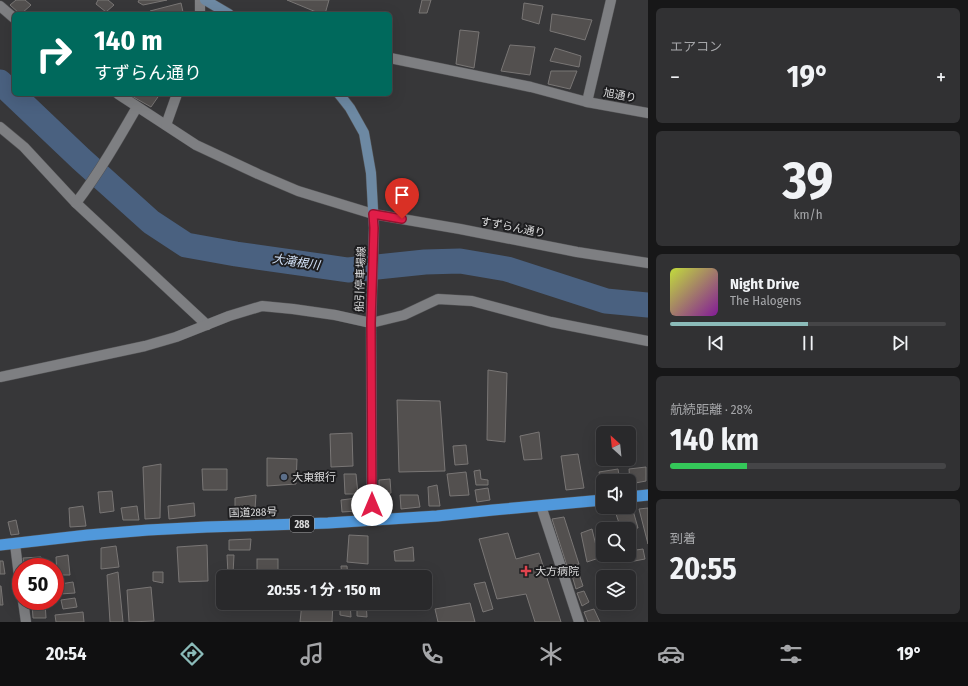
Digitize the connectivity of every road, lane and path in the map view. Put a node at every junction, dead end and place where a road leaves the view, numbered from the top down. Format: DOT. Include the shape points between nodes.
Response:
graph roads {
  1 [pos="200,0"];
  2 [pos="205,0"];
  3 [pos="611,0"];
  4 [pos="0,6"];
  5 [pos="200,12"];
  6 [pos="226,12"];
  7 [pos="12,16"];
  8 [pos="392,58"];
  9 [pos="121,96"];
  10 [pos="176,96"];
  11 [pos="341,96"];
  12 [pos="587,102"];
  13 [pos="137,107"];
  14 [pos="648,113"];
  15 [pos="166,125"];
  16 [pos="0,127"];
  17 [pos="76,203"];
  18 [pos="373,214"];
  19 [pos="648,263"];
  20 [pos="371,323"];
  21 [pos="207,325"];
  22 [pos="648,342"];
  23 [pos="0,377"];
  24 [pos="648,495"];
  25 [pos="636,496"];
  26 [pos="596,501"];
  27 [pos="541,506"];
  28 [pos="372,520"];
  29 [pos="16,544"];
  30 [pos="0,545"];
  31 [pos="17,558"];
  32 [pos="24,610"];
  33 [pos="26,622"];
  34 [pos="579,622"];
  1 -- 5 [label="street"];
  2 -- 6 [label="main road"];
  3 -- 12 [label="street"];
  4 -- 7 [label="street"];
  8 -- 12 [label="street, 旭通り" via="531,87"];
  9 -- 13 [label="street, すずらん通り"];
  10 -- 15 [label="street"];
  11 -- 18 [label="main road, 船引停車場線" via="364,133 371,173"];
  12 -- 14 [label="street, 旭通り"];
  13 -- 15 [label="street, すずらん通り"];
  13 -- 17 [label="street"];
  15 -- 18 [label="street, すずらん通り" via="196,145 258,174 298,191"];
  16 -- 17 [label="street" via="24,147"];
  17 -- 21 [label="street"];
  18 -- 19 [label="street, すずらん通り"];
  18 -- 20 [label="main road, 船引停車場線"];
  20 -- 21 [label="street" via="335,315 262,306"];
  20 -- 22 [label="street" via="404,315 438,299 472,301 551,322"];
  20 -- 28 [label="main road, 船引停車場線"];
  21 -- 23 [label="street" via="145,346"];
  24 -- 25 [label="highway"];
  26 -- 27 [label="highway, 国道288号 / 288"];
  27 -- 28 [label="highway, 国道288号 / 288"];
  27 -- 34 [label="street"];
  28 -- 29 [label="highway, 国道288号 / 288" via="148,530"];
  29 -- 30 [label="highway, 国道288号 / 288"];
  29 -- 31 [label="street"];
  32 -- 33 [label="street"];
}
